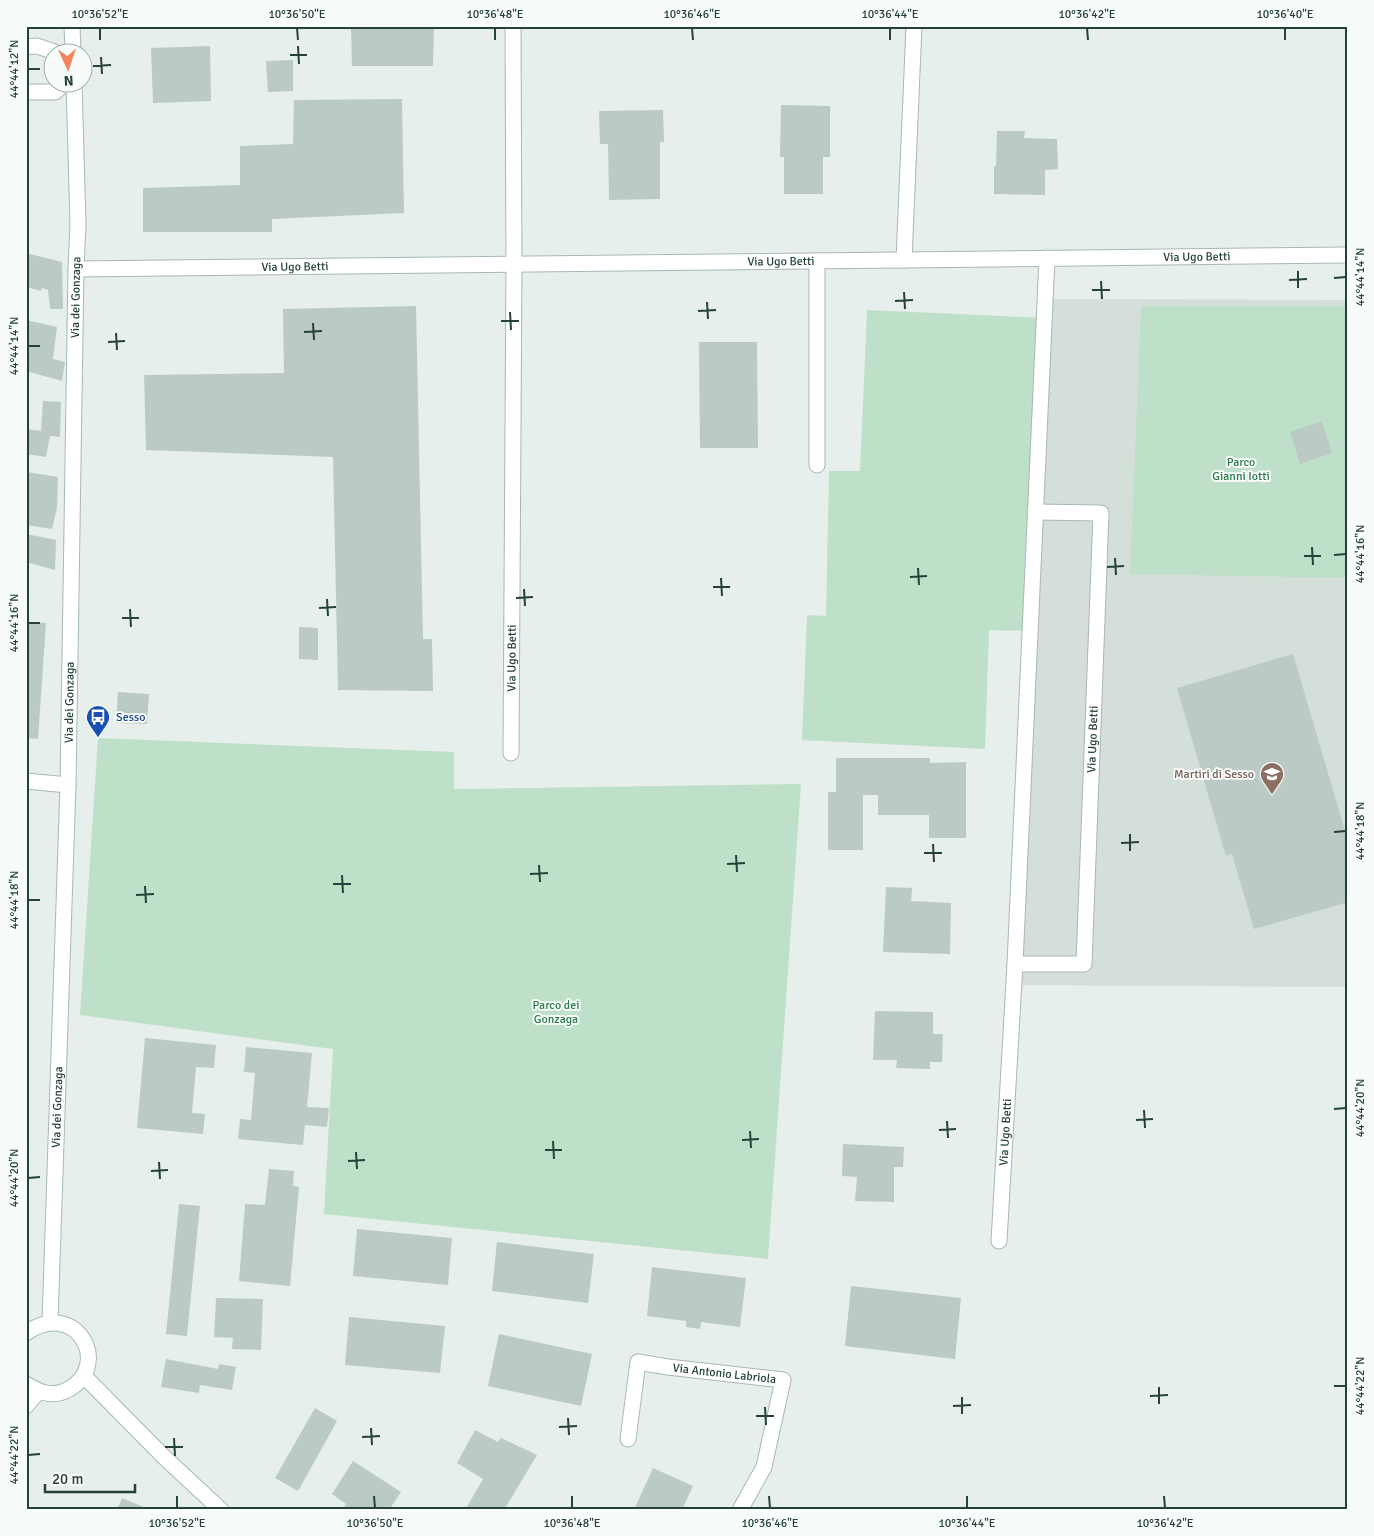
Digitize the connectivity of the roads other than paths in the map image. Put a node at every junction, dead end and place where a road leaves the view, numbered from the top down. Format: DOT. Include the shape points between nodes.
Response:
graph roads {
  1 [pos="72,26"];
  2 [pos="513,26"];
  3 [pos="914,26"];
  4 [pos="73,42"];
  5 [pos="26,47"];
  6 [pos="42,48"];
  7 [pos="26,92"];
  8 [pos="42,92"];
  9 [pos="74,92"];
  10 [pos="1348,255"];
  11 [pos="1047,258"];
  12 [pos="904,260"];
  13 [pos="817,261"];
  14 [pos="514,264"];
  15 [pos="76,269"];
  16 [pos="817,465"];
  17 [pos="1035,512"];
  18 [pos="511,753"];
  19 [pos="26,781"];
  20 [pos="68,785"];
  21 [pos="1015,964"];
  22 [pos="999,1242"];
  23 [pos="50,1322"];
  24 [pos="26,1333"];
  25 [pos="84,1376"];
  26 [pos="32,1388"];
  27 [pos="26,1406"];
  28 [pos="628,1440"];
  29 [pos="221,1510"];
  30 [pos="740,1510"];
  1 -- 4 [label="street"];
  2 -- 14 [label="street, Via Ugo Betti"];
  3 -- 12 [label="street"];
  5 -- 6 [label="street"];
  7 -- 8 [label="street"];
  9 -- 15 [label="street, Via dei Gonzaga"];
  10 -- 11 [label="street, Via Ugo Betti"];
  11 -- 12 [label="street, Via Ugo Betti"];
  11 -- 17 [label="street, Via Ugo Betti"];
  12 -- 13 [label="street, Via Ugo Betti"];
  13 -- 14 [label="street, Via Ugo Betti"];
  13 -- 16 [label="street"];
  14 -- 15 [label="street, Via Ugo Betti"];
  14 -- 18 [label="street, Via Ugo Betti"];
  15 -- 20 [label="street, Via dei Gonzaga"];
  17 -- 21 [label="street, Via Ugo Betti"];
  17 -- 21 [label="street, Via Ugo Betti" via="1101,513 1084,964"];
  19 -- 20 [label="street"];
  20 -- 23 [label="street, Via dei Gonzaga"];
  21 -- 22 [label="street, Via Ugo Betti"];
  23 -- 24 [label="street" via="36,1325"];
  23 -- 25 [label="street" via="65,1324 78,1332 86,1345 89,1360"];
  25 -- 26 [label="street" via="76,1386 64,1392 51,1394"];
  25 -- 29 [label="street"];
  26 -- 27 [label="street"];
  28 -- 30 [label="street, Via Antonio Labriola" via="638,1362 783,1380 764,1467"];
}
